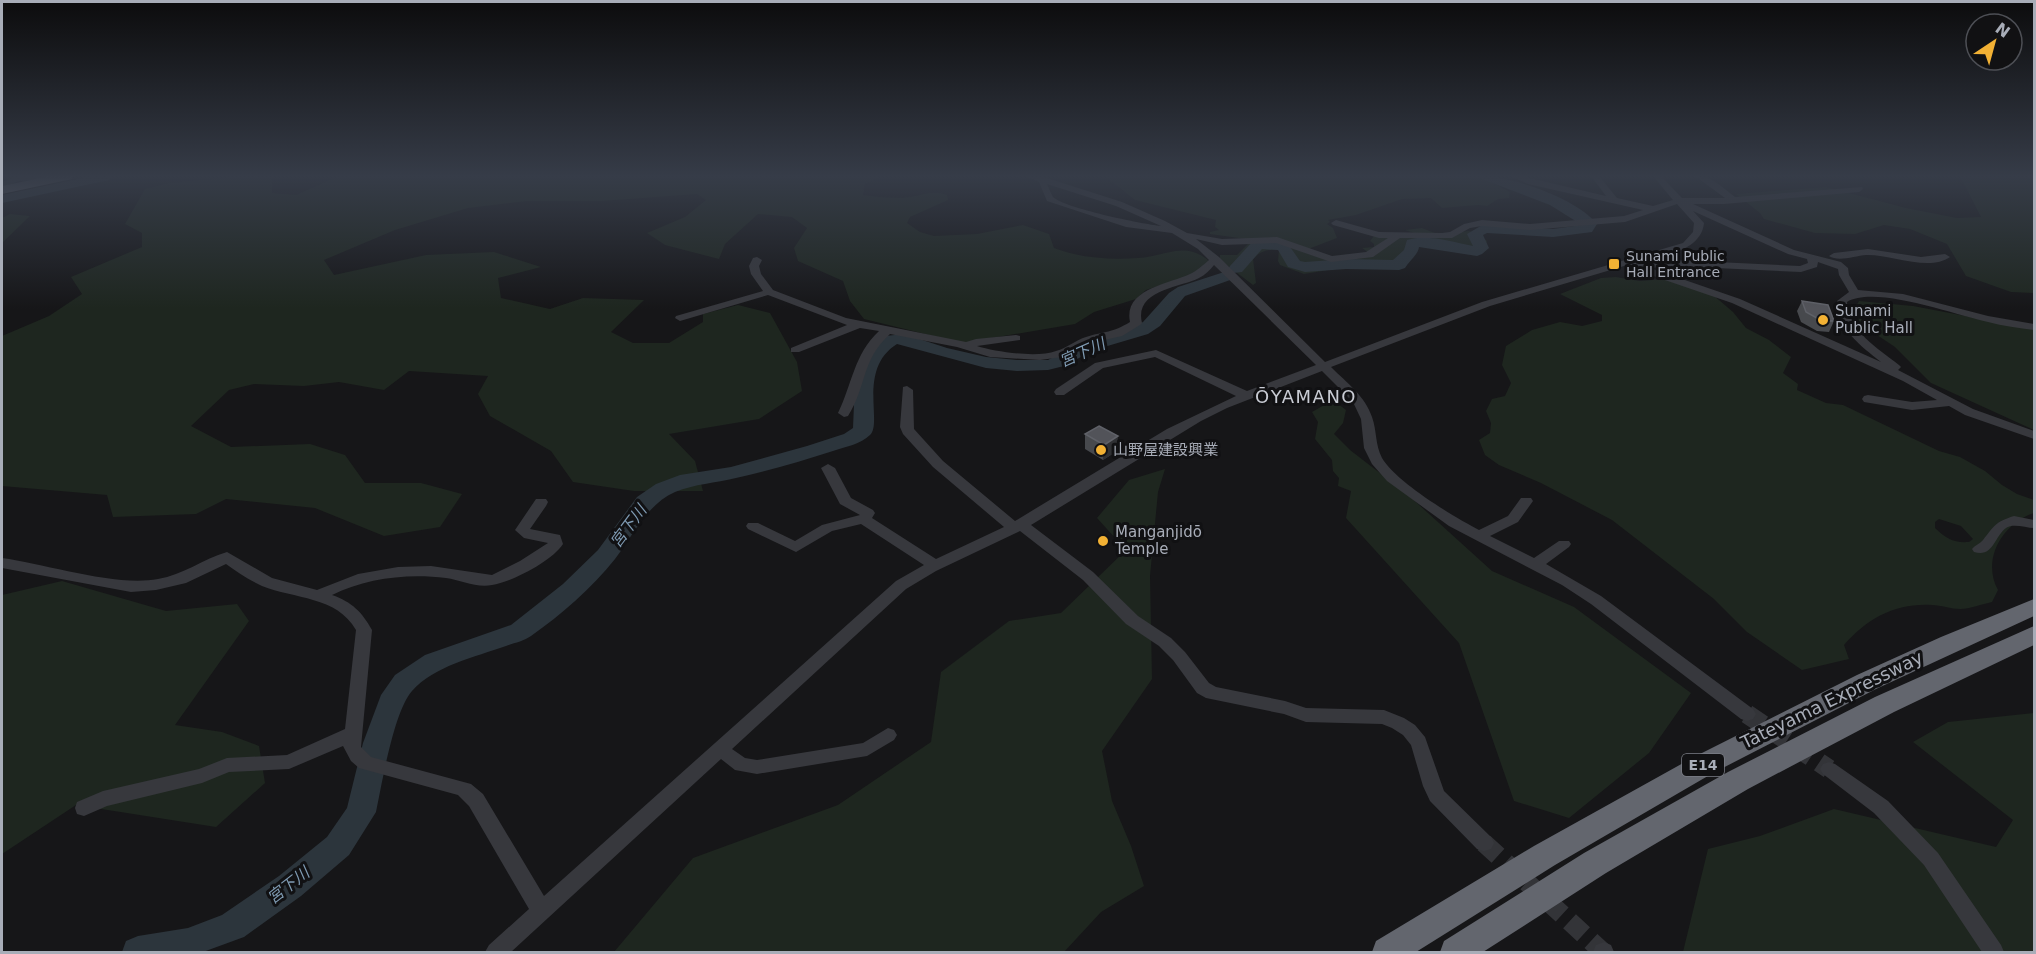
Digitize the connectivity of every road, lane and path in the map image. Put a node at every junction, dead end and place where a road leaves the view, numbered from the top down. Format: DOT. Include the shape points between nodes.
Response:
graph roads {
  1 [pos="1114,221"];
  2 [pos="1160,221"];
  3 [pos="1594,221"];
  4 [pos="1697,221"];
  5 [pos="1721,221"];
  6 [pos="1336,223"];
  7 [pos="1180,231"];
  8 [pos="1396,237"];
  9 [pos="1222,242"];
  10 [pos="1880,242"];
  11 [pos="1884,253"];
  12 [pos="1213,257"];
  13 [pos="1831,257"];
  14 [pos="1945,257"];
  15 [pos="1812,258"];
  16 [pos="756,260"];
  17 [pos="1632,266"];
  18 [pos="769,292"];
  19 [pos="1855,293"];
  20 [pos="680,318"];
  21 [pos="860,324"];
  22 [pos="2034,327"];
  23 [pos="887,330"];
  24 [pos="1016,338"];
  25 [pos="967,346"];
  26 [pos="795,350"];
  27 [pos="1323,367"];
  28 [pos="1907,378"];
  29 [pos="907,390"];
  30 [pos="1060,392"];
  31 [pos="1247,396"];
  32 [pos="1868,399"];
  33 [pos="1950,402"];
  34 [pos="844,413"];
  35 [pos="2034,435"];
  36 [pos="828,468"];
  37 [pos="1526,501"];
  38 [pos="541,502"];
  39 [pos="864,519"];
  40 [pos="2034,524"];
  41 [pos="753,526"];
  42 [pos="1018,526"];
  43 [pos="1478,536"];
  44 [pos="1564,544"];
  45 [pos="1979,549"];
  46 [pos="2,563"];
  47 [pos="935,565"];
  48 [pos="1535,565"];
  49 [pos="318,596"];
  50 [pos="2034,607"];
  51 [pos="2034,635"];
  52 [pos="1747,714"];
  53 [pos="354,733"];
  54 [pos="888,735"];
  55 [pos="720,749"];
  56 [pos="1829,769"];
  57 [pos="84,808"];
  58 [pos="1484,843"];
  59 [pos="542,912"];
  60 [pos="496,952"];
  61 [pos="1388,952"];
  62 [pos="1456,952"];
  63 [pos="1994,952"];
  1 -- 7 [label="street"];
  2 -- 7 [label="street"];
  3 -- 8 [label="street" via="1530,226 1482,223 1449,236"];
  4 -- 17 [label="street" via="1698,233 1692,241"];
  5 -- 15 [label="street"];
  6 -- 8 [label="street"];
  7 -- 9 [label="street"];
  7 -- 12 [label="street"];
  8 -- 9 [label="street" via="1370,255 1331,259 1277,240"];
  9 -- 12 [label="street"];
  10 -- 11 [label="street"];
  11 -- 13 [label="street"];
  11 -- 14 [label="street" via="1921,260"];
  12 -- 25 [label="street" via="1193,277 1151,290 1134,314 1136,323 1118,334 1093,338 1058,355 1040,357 990,354"];
  12 -- 27 [label="street"];
  13 -- 15 [label="street"];
  13 -- 19 [label="street" via="1843,268"];
  15 -- 17 [label="street" via="1814,265 1801,269 1674,263"];
  16 -- 18 [label="street" via="756,274"];
  17 -- 27 [label="street" via="1486,304"];
  17 -- 28 [label="street" via="1736,301"];
  18 -- 20 [label="street"];
  18 -- 21 [label="street"];
  19 -- 22 [label="street" via="1910,298"];
  19 -- 28 [label="street" via="1841,305 1855,334"];
  21 -- 23 [label="street"];
  21 -- 26 [label="street"];
  23 -- 25 [label="street"];
  23 -- 34 [label="street" via="861,359 852,400"];
  24 -- 25 [label="street"];
  27 -- 31 [label="street"];
  27 -- 43 [label="street" via="1361,405 1371,447 1383,468 1429,506"];
  28 -- 33 [label="street"];
  29 -- 42 [label="street" via="908,432 938,464"];
  30 -- 31 [label="street" via="1099,365 1156,353"];
  31 -- 42 [label="street" via="1192,420"];
  32 -- 33 [label="street" via="1912,406"];
  33 -- 35 [label="street"];
  36 -- 39 [label="street" via="844,501 868,513"];
  37 -- 43 [label="street" via="1513,519"];
  38 -- 49 [label="street" via="522,530 527,535 555,538 556,544 501,577 489,580 433,571 397,573 336,587"];
  39 -- 41 [label="street" via="827,528 796,547"];
  39 -- 47 [label="street"];
  40 -- 45 [label="street" via="2001,525 1986,546"];
  42 -- 47 [label="street"];
  42 -- 58 [label="street" via="1088,576 1132,620 1165,642 1203,688 1212,693 1306,715 1383,717 1409,730 1419,742 1437,796"];
  43 -- 48 [label="street"];
  44 -- 48 [label="street"];
  46 -- 49 [label="street" via="131,587 181,579 227,557 265,581"];
  47 -- 55 [label="street" via="901,585"];
  48 -- 52 [label="street" via="1596,600"];
  49 -- 53 [label="street" via="350,611 364,630"];
  50 -- 61 [label="highway, Tateyama Expressway / E14" via="1943,645 1803,712 1660,788"];
  51 -- 62 [label="highway, Tateyama Expressway / E14" via="1791,752 1613,852"];
  53 -- 57 [label="street" via="289,762 227,765 202,776 103,799"];
  53 -- 59 [label="street" via="352,747 357,756 373,765 450,783 476,800"];
  54 -- 55 [label="street" via="867,748 757,767 741,765"];
  55 -- 59 [label="street"];
  56 -- 63 [label="street" via="1881,807 1930,859"];
  59 -- 60 [label="street"];
}
